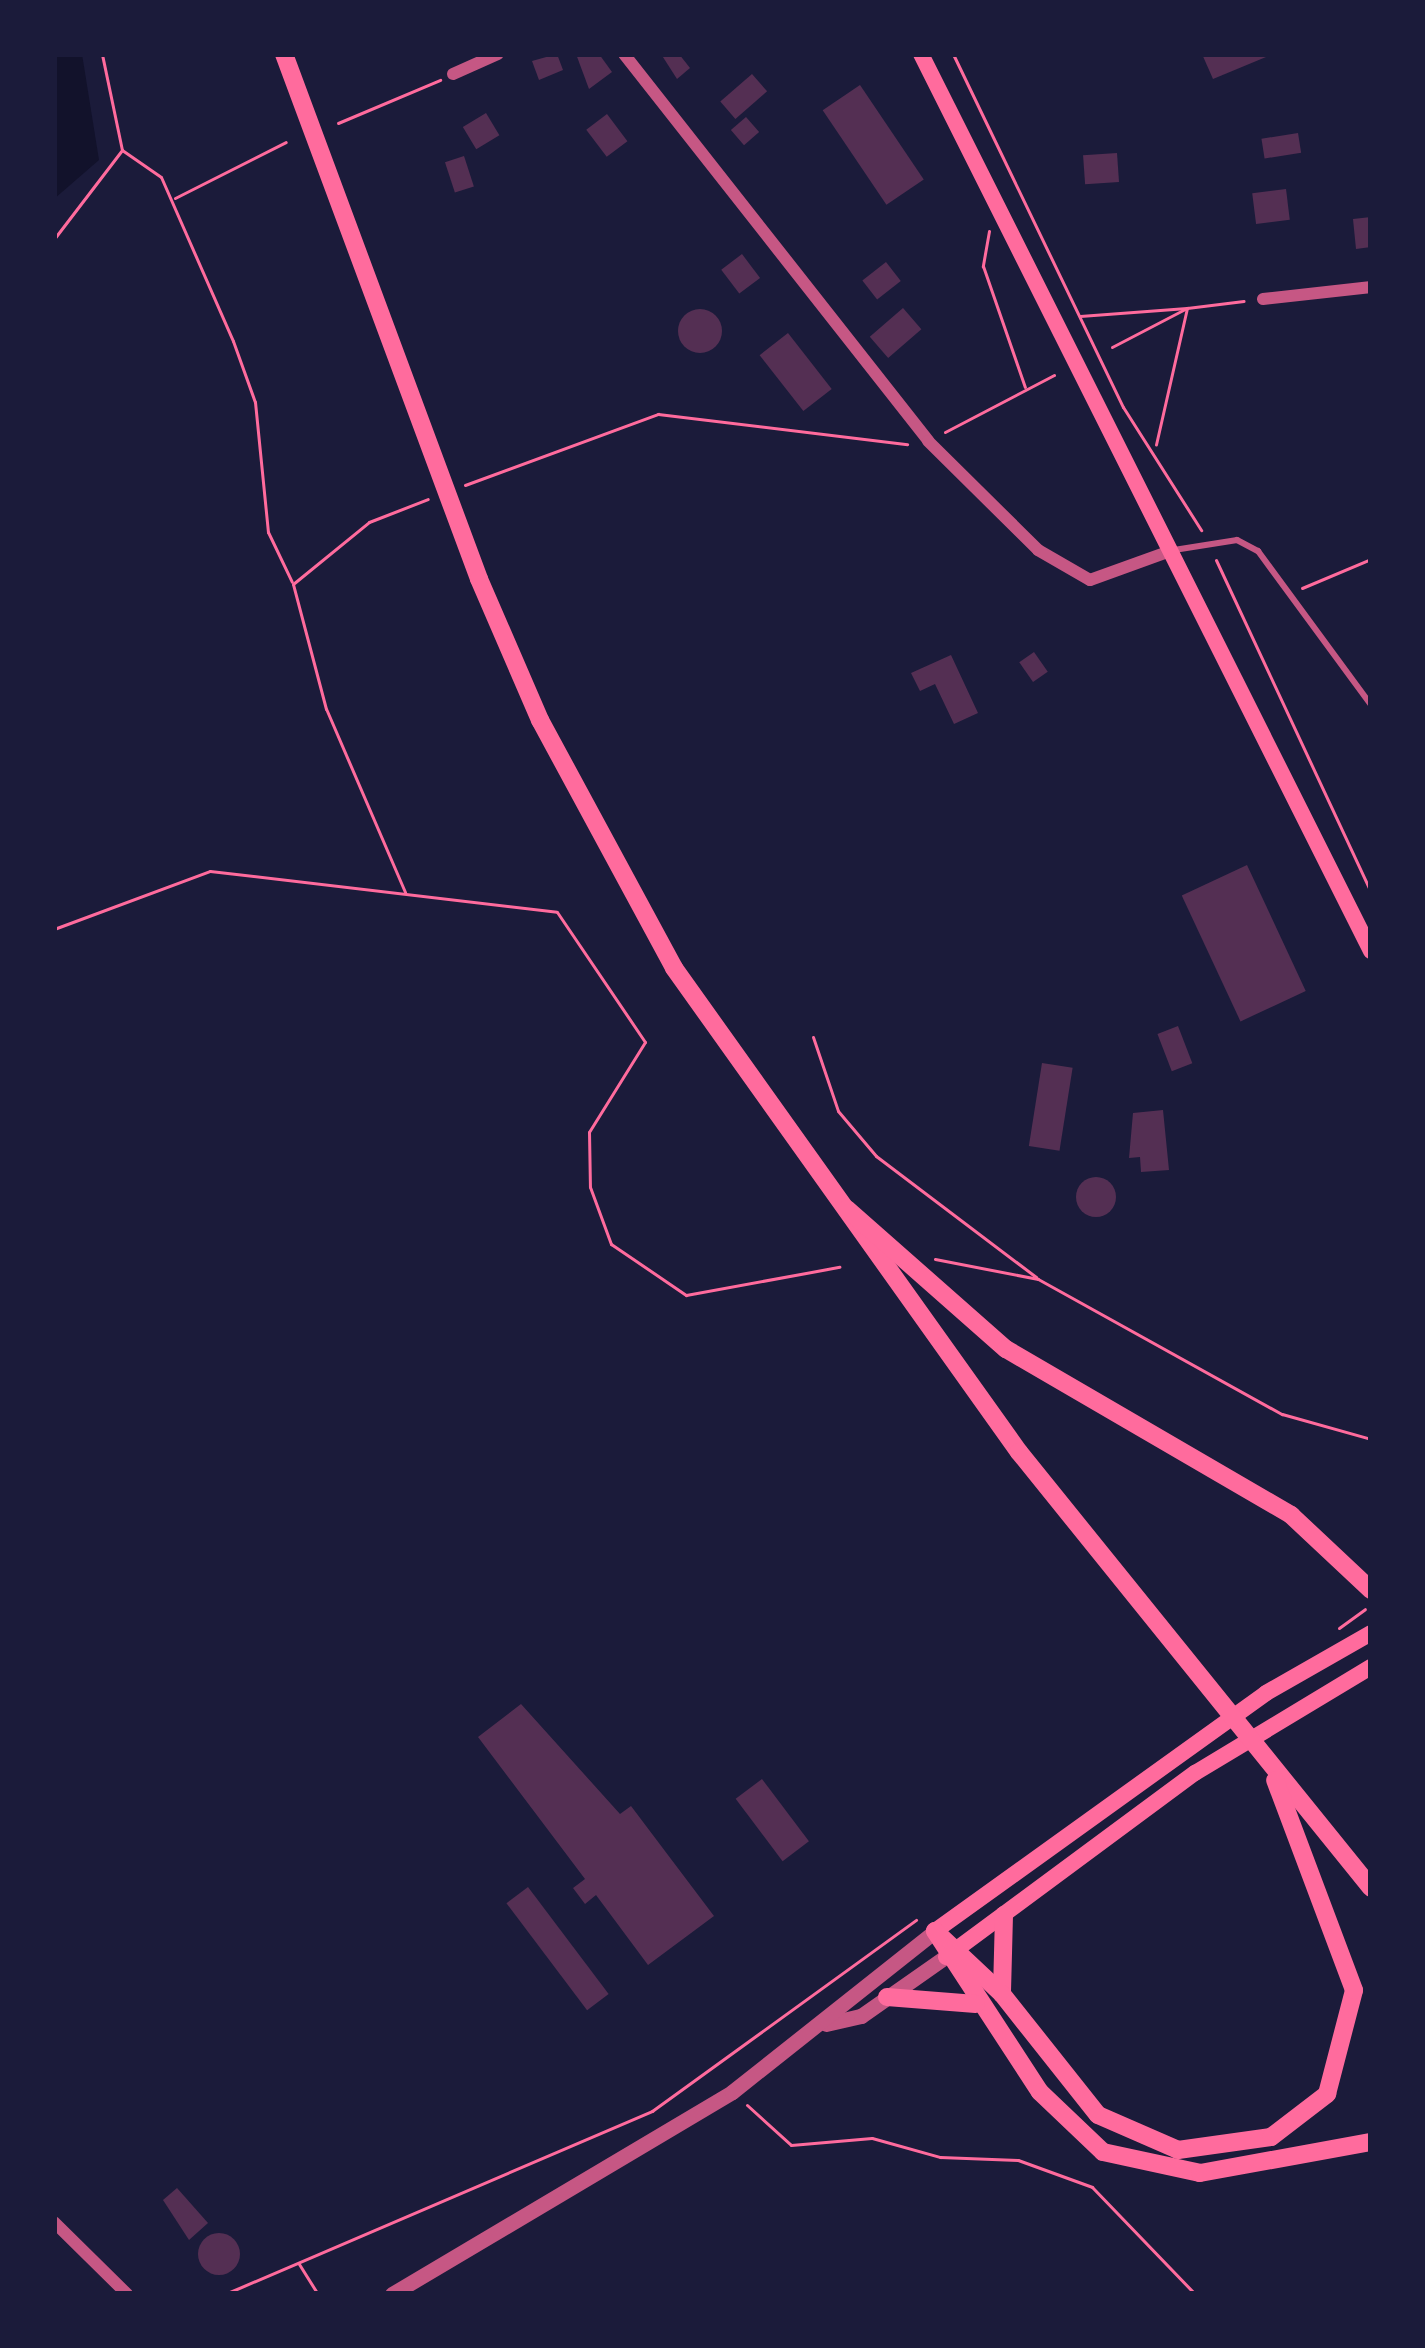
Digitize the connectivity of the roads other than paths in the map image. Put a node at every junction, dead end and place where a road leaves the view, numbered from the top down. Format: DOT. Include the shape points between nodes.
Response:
graph roads {
  1 [pos="284,54"];
  2 [pos="498,54"];
  3 [pos="624,54"];
  4 [pos="921,54"];
  5 [pos="453,74"];
  6 [pos="1371,287"];
  7 [pos="1262,299"];
  8 [pos="1170,551"];
  9 [pos="1371,705"];
  10 [pos="1371,951"];
  11 [pos="813,1177"];
  12 [pos="1371,1590"];
  13 [pos="1371,1633"];
  14 [pos="1371,1667"];
  15 [pos="1266,1759"];
  16 [pos="1371,1888"];
  17 [pos="1004,1916"];
  18 [pos="935,1931"];
  19 [pos="952,1952"];
  20 [pos="1003,1994"];
  21 [pos="886,1997"];
  22 [pos="978,2005"];
  23 [pos="826,2024"];
  24 [pos="1371,2142"];
  25 [pos="54,2222"];
  26 [pos="127,2294"];
  27 [pos="392,2294"];
  1 -- 11 [label="highway" via="540,720 674,968"];
  2 -- 5 [label="street"];
  3 -- 8 [label="street" via="928,441 1068,575 1107,578"];
  4 -- 8 [label="main road"];
  6 -- 7 [label="street"];
  8 -- 9 [label="lane" via="1207,540 1258,550"];
  8 -- 10 [label="main road"];
  11 -- 12 [label="highway" via="1006,1349 1292,1515"];
  11 -- 15 [label="highway"];
  13 -- 18 [label="main road" via="1266,1693"];
  14 -- 17 [label="main road" via="1195,1773"];
  15 -- 16 [label="highway"];
  15 -- 20 [label="highway" via="1354,1990 1344,2060 1304,2116 1214,2152 1148,2144 1078,2098"];
  17 -- 19 [label="main road"];
  17 -- 20 [label="highway"];
  18 -- 19 [label="highway"];
  18 -- 23 [label="street" via="845,1995"];
  19 -- 20 [label="highway"];
  19 -- 21 [label="street"];
  19 -- 22 [label="highway"];
  21 -- 22 [label="highway"];
  21 -- 23 [label="street"];
  22 -- 24 [label="highway" via="1070,2125 1126,2162 1200,2173"];
  23 -- 27 [label="street" via="732,2092"];
  25 -- 26 [label="street"];
}
